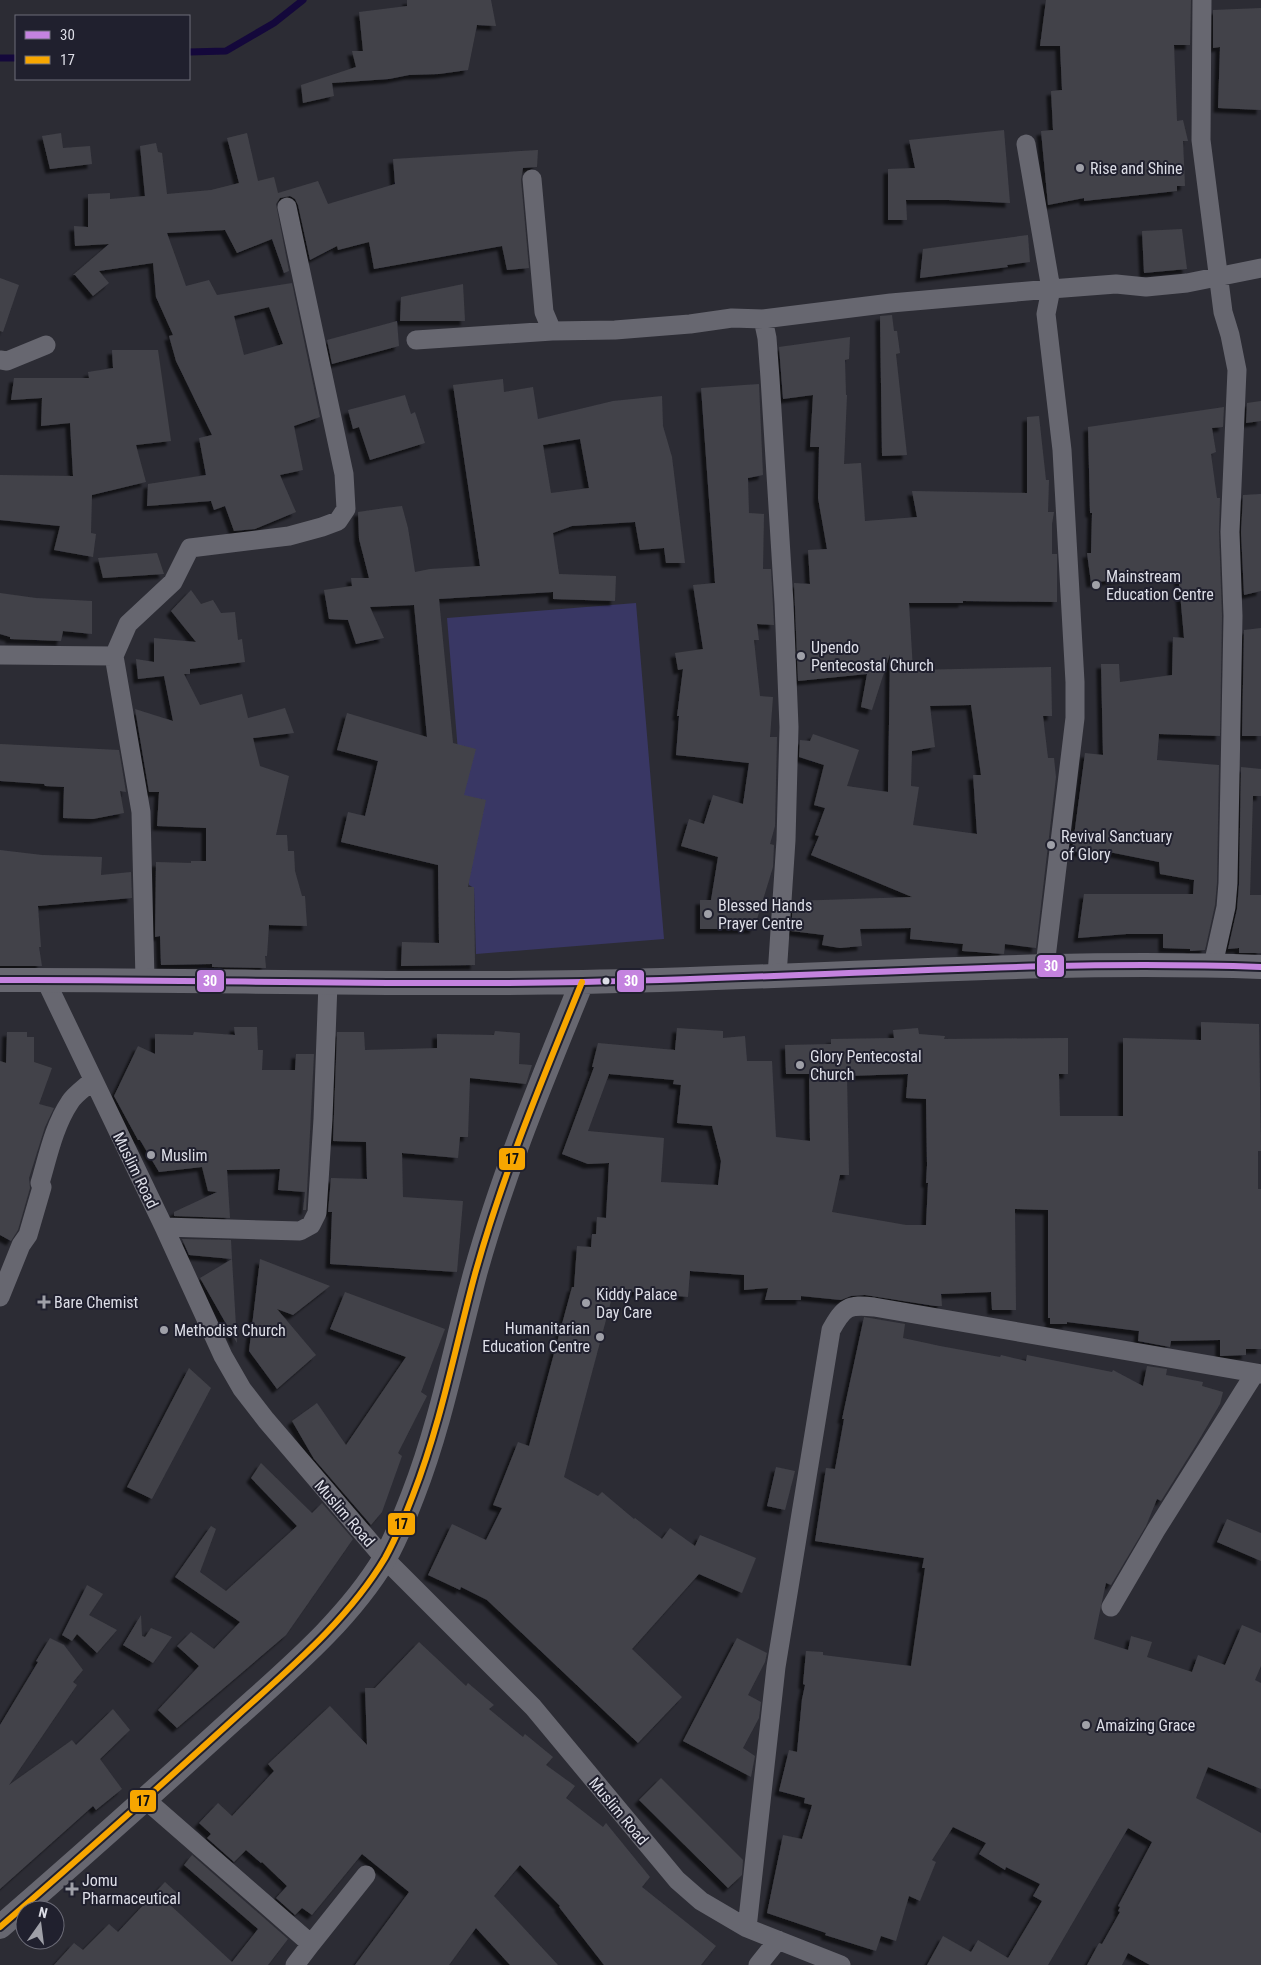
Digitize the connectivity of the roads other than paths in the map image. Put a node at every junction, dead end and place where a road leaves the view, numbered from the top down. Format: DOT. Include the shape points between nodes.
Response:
graph roads {
  1 [pos="1202,0"];
  2 [pos="1026,144"];
  3 [pos="532,179"];
  4 [pos="287,207"];
  5 [pos="1261,268"];
  6 [pos="1218,277"];
  7 [pos="1051,289"];
  8 [pos="763,319"];
  9 [pos="552,331"];
  10 [pos="416,340"];
  11 [pos="46,345"];
  12 [pos="0,360"];
  13 [pos="0,655"];
  14 [pos="114,656"];
  15 [pos="1045,966"];
  16 [pos="1213,966"];
  17 [pos="1261,967"];
  18 [pos="777,976"];
  19 [pos="0,980"];
  20 [pos="45,980"];
  21 [pos="146,980"];
  22 [pos="328,982"];
  23 [pos="582,982"];
  24 [pos="93,1080"];
  25 [pos="164,1227"];
  26 [pos="0,1297"];
  27 [pos="1258,1374"];
  28 [pos="384,1558"];
  29 [pos="1111,1607"];
  30 [pos="146,1800"];
  31 [pos="366,1875"];
  32 [pos="0,1927"];
  33 [pos="747,1928"];
  34 [pos="778,1940"];
  35 [pos="311,1944"];
  36 [pos="296,1965"];
  37 [pos="758,1965"];
  38 [pos="841,1965"];
  1 -- 6 [label="street" via="1202,140"];
  2 -- 7 [label="street"];
  3 -- 9 [label="street" via="544,312"];
  4 -- 14 [label="street" via="344,474 346,509 338,521 289,536 190,548 174,582 128,624"];
  5 -- 6 [label="street"];
  6 -- 7 [label="street" via="1146,287 1116,284"];
  6 -- 16 [label="street" via="1237,370 1230,532 1233,616 1228,883 1225,914"];
  7 -- 8 [label="street" via="890,302"];
  7 -- 15 [label="street" via="1046,314 1062,450 1075,718"];
  8 -- 9 [label="street" via="732,318 615,330"];
  8 -- 18 [label="street" via="767,338 784,603 789,727"];
  9 -- 10 [label="street"];
  11 -- 12 [label="street" via="7,361"];
  13 -- 14 [label="street"];
  14 -- 21 [label="street" via="141,812"];
  15 -- 16 [label="street"];
  15 -- 18 [label="street"];
  16 -- 17 [label="street"];
  18 -- 23 [label="street"];
  19 -- 20 [label="street"];
  20 -- 21 [label="street"];
  20 -- 24 [label="street, Muslim Road"];
  21 -- 22 [label="street"];
  22 -- 23 [label="street"];
  22 -- 25 [label="street" via="317,1213 311,1225 300,1231"];
  23 -- 28 [label="street" via="518,1138 475,1274 442,1410 402,1524"];
  24 -- 25 [label="street, Muslim Road"];
  24 -- 26 [label="street" via="71,1100 55,1132 28,1235"];
  25 -- 28 [label="street, Muslim Road" via="222,1356 242,1389"];
  27 -- 29 [label="street" via="1156,1530"];
  27 -- 33 [label="street" via="874,1307 856,1305 840,1313 831,1330 776,1667"];
  28 -- 30 [label="street" via="354,1601 293,1665"];
  28 -- 33 [label="street, Muslim Road" via="533,1707 677,1880 702,1901"];
  30 -- 32 [label="street"];
  30 -- 35 [label="street"];
  31 -- 35 [label="street"];
  33 -- 34 [label="street, Muslim Road"];
  34 -- 37 [label="street"];
  34 -- 38 [label="street, Muslim Road"];
  35 -- 36 [label="street"];
}
